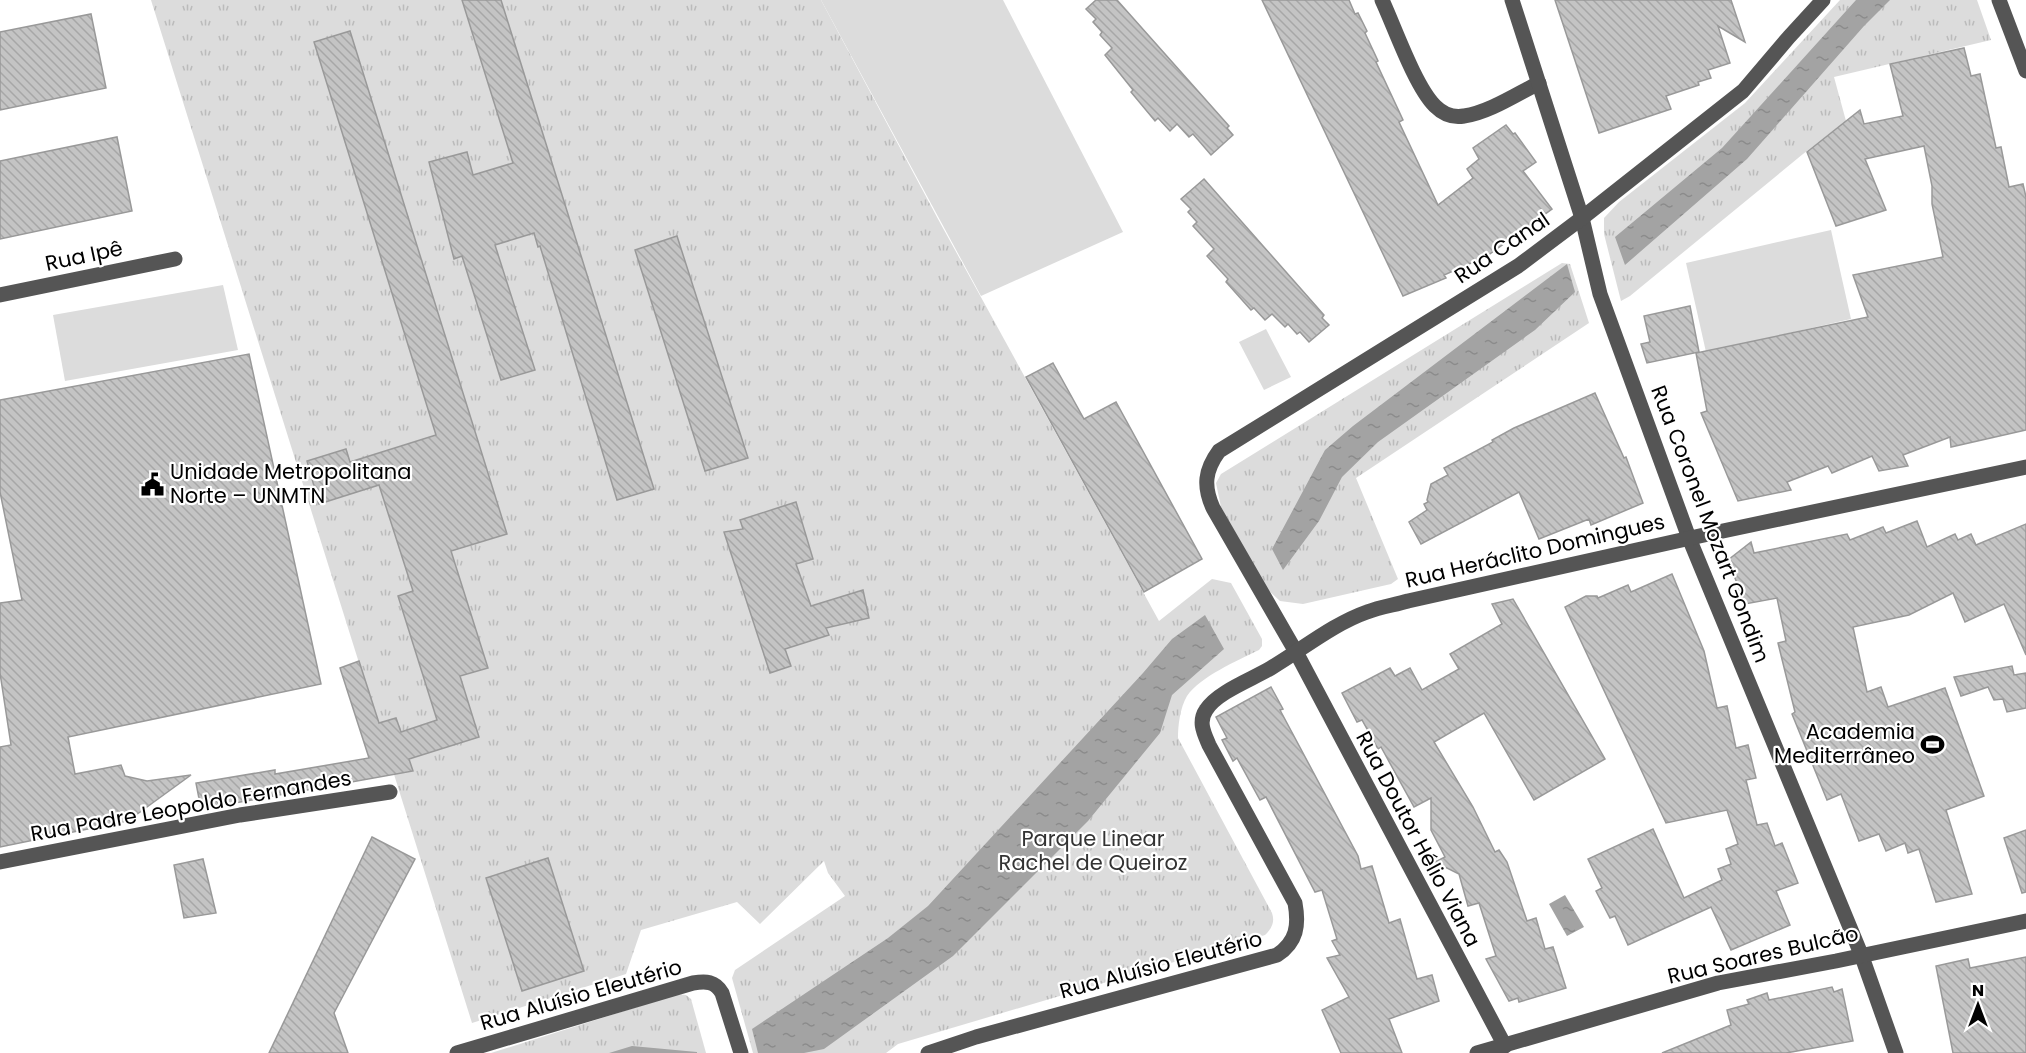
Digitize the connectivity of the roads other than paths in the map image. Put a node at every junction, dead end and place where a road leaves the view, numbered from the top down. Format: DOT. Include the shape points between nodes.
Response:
graph roads {
  1 [pos="1382,0"];
  2 [pos="1512,0"];
  3 [pos="1823,0"];
  4 [pos="2000,0"];
  5 [pos="2026,71"];
  6 [pos="1539,83"];
  7 [pos="1582,218"];
  8 [pos="176,259"];
  9 [pos="0,295"];
  10 [pos="2026,467"];
  11 [pos="1689,538"];
  12 [pos="1296,652"];
  13 [pos="390,792"];
  14 [pos="0,862"];
  15 [pos="2026,921"];
  16 [pos="1861,954"];
  17 [pos="1505,1046"];
  18 [pos="457,1053"];
  19 [pos="741,1053"];
  20 [pos="928,1053"];
  21 [pos="1477,1053"];
  22 [pos="1896,1053"];
  1 -- 6 [label="street" via="1424,93 1449,116 1464,117 1483,111"];
  2 -- 6 [label="street, Rua Coronel Mozart Gondim"];
  3 -- 7 [label="street, Rua Canal" via="1743,91"];
  4 -- 5 [label="street"];
  6 -- 7 [label="street, Rua Coronel Mozart Gondim"];
  7 -- 11 [label="street, Rua Coronel Mozart Gondim" via="1600,294"];
  7 -- 12 [label="street, Rua Canal" via="1518,266 1219,451 1210,462 1205,487 1213,508"];
  8 -- 9 [label="street, Rua Ipê"];
  10 -- 11 [label="street, Rua Heráclito Domingues"];
  11 -- 12 [label="street, Rua Heráclito Domingues" via="1367,612"];
  11 -- 16 [label="street, Rua Coronel Mozart Gondim"];
  12 -- 17 [label="street, Rua Doutor Hélio Viana"];
  12 -- 20 [label="street, Rua Aluísio Eleutério" via="1214,700 1202,719 1209,745 1295,903 1298,928 1286,949 1277,955"];
  13 -- 14 [label="street, Rua Padre Leopoldo Fernandes" via="240,815"];
  15 -- 16 [label="street, Rua Soares Bulcão"];
  16 -- 17 [label="street, Rua Soares Bulcão" via="1718,982"];
  16 -- 22 [label="street, Rua Coronel Mozart Gondim"];
  17 -- 21 [label="street, Rua Soares Bulcão"];
  18 -- 19 [label="street, Rua Aluísio Eleutério" via="704,982 718,986 722,993"];
}
